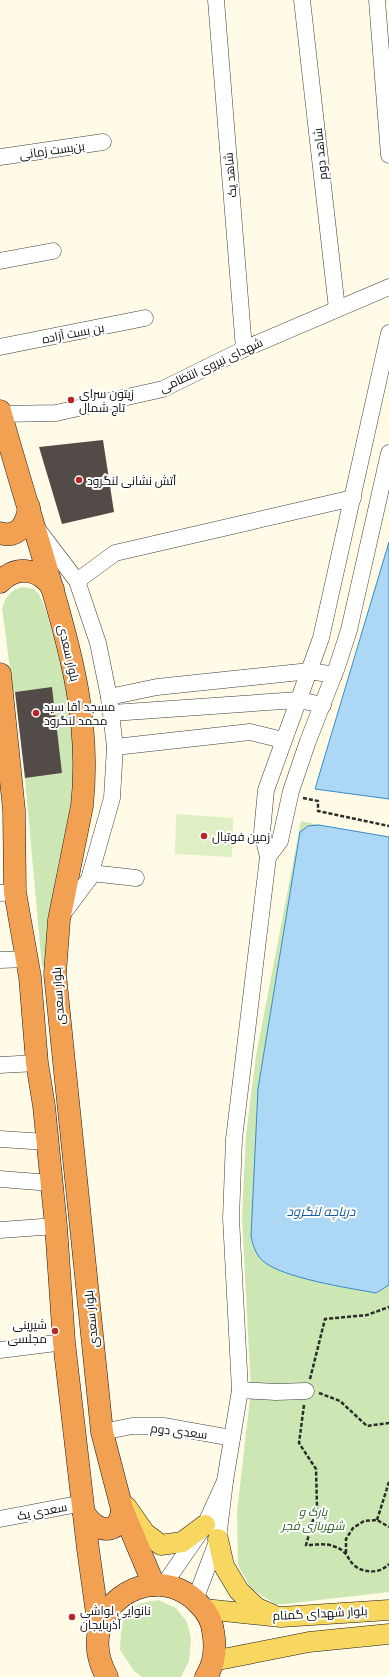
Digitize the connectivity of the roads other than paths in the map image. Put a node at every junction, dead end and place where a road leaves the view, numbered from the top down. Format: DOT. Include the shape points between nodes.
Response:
graph roads {
  1 [pos="216,0"];
  2 [pos="302,0"];
  3 [pos="377,0"];
  4 [pos="103,142"];
  5 [pos="389,155"];
  6 [pos="0,157"];
  7 [pos="53,251"];
  8 [pos="0,261"];
  9 [pos="389,287"];
  10 [pos="337,309"];
  11 [pos="145,318"];
  12 [pos="389,333"];
  13 [pos="0,347"];
  14 [pos="244,349"];
  15 [pos="0,412"];
  16 [pos="389,453"];
  17 [pos="353,498"];
  18 [pos="31,516"];
  19 [pos="0,533"];
  20 [pos="77,581"];
  21 [pos="0,582"];
  22 [pos="53,589"];
  23 [pos="310,672"];
  24 [pos="0,674"];
  25 [pos="334,675"];
  26 [pos="110,696"];
  27 [pos="298,700"];
  28 [pos="323,705"];
  29 [pos="112,713"];
  30 [pos="3,728"];
  31 [pos="283,740"];
  32 [pos="116,747"];
  33 [pos="8,833"];
  34 [pos="268,858"];
  35 [pos="91,873"];
  36 [pos="136,878"];
  37 [pos="8,892"];
  38 [pos="59,920"];
  39 [pos="27,959"];
  40 [pos="0,960"];
  41 [pos="37,1063"];
  42 [pos="0,1065"];
  43 [pos="0,1139"];
  44 [pos="47,1142"];
  45 [pos="0,1179"];
  46 [pos="52,1184"];
  47 [pos="56,1226"];
  48 [pos="0,1230"];
  49 [pos="64,1342"];
  50 [pos="0,1350"];
  51 [pos="240,1390"];
  52 [pos="306,1391"];
  53 [pos="102,1432"];
  54 [pos="232,1438"];
  55 [pos="119,1501"];
  56 [pos="84,1508"];
  57 [pos="0,1519"];
  58 [pos="211,1532"];
  59 [pos="158,1585"];
  60 [pos="200,1605"];
  61 [pos="389,1610"];
  62 [pos="281,1617"];
  63 [pos="389,1634"];
  64 [pos="98,1637"];
  65 [pos="211,1671"];
  66 [pos="98,1677"];
  67 [pos="107,1677"];
  1 -- 14 [label="street, شاهد یک"];
  2 -- 10 [label="street, شاهد دوم"];
  3 -- 5 [label="street"];
  4 -- 6 [label="street, بن‌بست زمانی"];
  7 -- 8 [label="street"];
  9 -- 10 [label="street, شهدای نیروی انتظامی"];
  10 -- 14 [label="street, شهدای نیروی انتظامی"];
  11 -- 13 [label="street, بن بست آزاده"];
  12 -- 17 [label="street"];
  14 -- 15 [label="street, شهدای نیروی انتظامی" via="163,390 56,413"];
  15 -- 18 [label="highway, بلوار سعدی"];
  16 -- 25 [label="street" via="349,630"];
  17 -- 20 [label="street" via="115,553"];
  17 -- 23 [label="street" via="322,638"];
  18 -- 19 [label="highway" via="18,531 12,534"];
  18 -- 20 [label="street"];
  18 -- 22 [label="highway, بلوار سعدی"];
  20 -- 26 [label="street" via="98,643"];
  21 -- 22 [label="highway" via="11,574 25,570 45,578"];
  22 -- 38 [label="highway, بلوار سعدی" via="76,680 85,760 82,806"];
  23 -- 25 [label="street"];
  23 -- 26 [label="street" via="157,687"];
  23 -- 27 [label="street"];
  24 -- 30 [label="highway"];
  25 -- 28 [label="street"];
  26 -- 29 [label="street"];
  27 -- 28 [label="street"];
  27 -- 29 [label="street"];
  27 -- 31 [label="street"];
  28 -- 34 [label="street" via="291,791 280,841"];
  29 -- 32 [label="street"];
  30 -- 33 [label="highway"];
  31 -- 32 [label="street" via="250,732"];
  31 -- 34 [label="street" via="266,790 262,832"];
  32 -- 35 [label="street" via="112,798"];
  33 -- 37 [label="highway"];
  34 -- 51 [label="street" via="234,1139 231,1218"];
  35 -- 36 [label="street"];
  35 -- 38 [label="street"];
  37 -- 39 [label="highway"];
  38 -- 53 [label="highway, بلوار سعدی" via="55,974"];
  39 -- 40 [label="street"];
  39 -- 41 [label="highway"];
  41 -- 42 [label="street"];
  41 -- 44 [label="highway"];
  43 -- 44 [label="street"];
  44 -- 46 [label="highway"];
  45 -- 46 [label="street"];
  46 -- 47 [label="highway"];
  47 -- 48 [label="street"];
  47 -- 49 [label="highway"];
  49 -- 50 [label="street"];
  49 -- 56 [label="highway"];
  51 -- 52 [label="street"];
  51 -- 54 [label="street"];
  53 -- 54 [label="street, سعدی دوم" via="132,1426 165,1426"];
  53 -- 55 [label="highway, بلوار سعدی"];
  54 -- 58 [label="street" via="226,1481"];
  55 -- 56 [label="highway" via="119,1521 115,1526 104,1529 94,1525"];
  55 -- 58 [label="main road" via="145,1533 161,1544 182,1542"];
  55 -- 59 [label="highway, بلوار سعدی"];
  56 -- 57 [label="street, سعدی یک"];
  56 -- 64 [label="highway"];
  58 -- 59 [label="street"];
  58 -- 60 [label="street"];
  58 -- 62 [label="main road" via="224,1566 239,1591 257,1608"];
  59 -- 60 [label="highway" via="180,1591"];
  59 -- 64 [label="highway" via="136,1589 119,1598 106,1611"];
  60 -- 62 [label="main road, بلوار شهدای گمنام"];
  60 -- 65 [label="highway" via="212,1625 216,1643"];
  61 -- 62 [label="main road, بلوار شهدای گمنام"];
  63 -- 65 [label="main road" via="309,1642"];
  64 -- 66 [label="main road"];
  64 -- 67 [label="highway" via="100,1665"];
}
